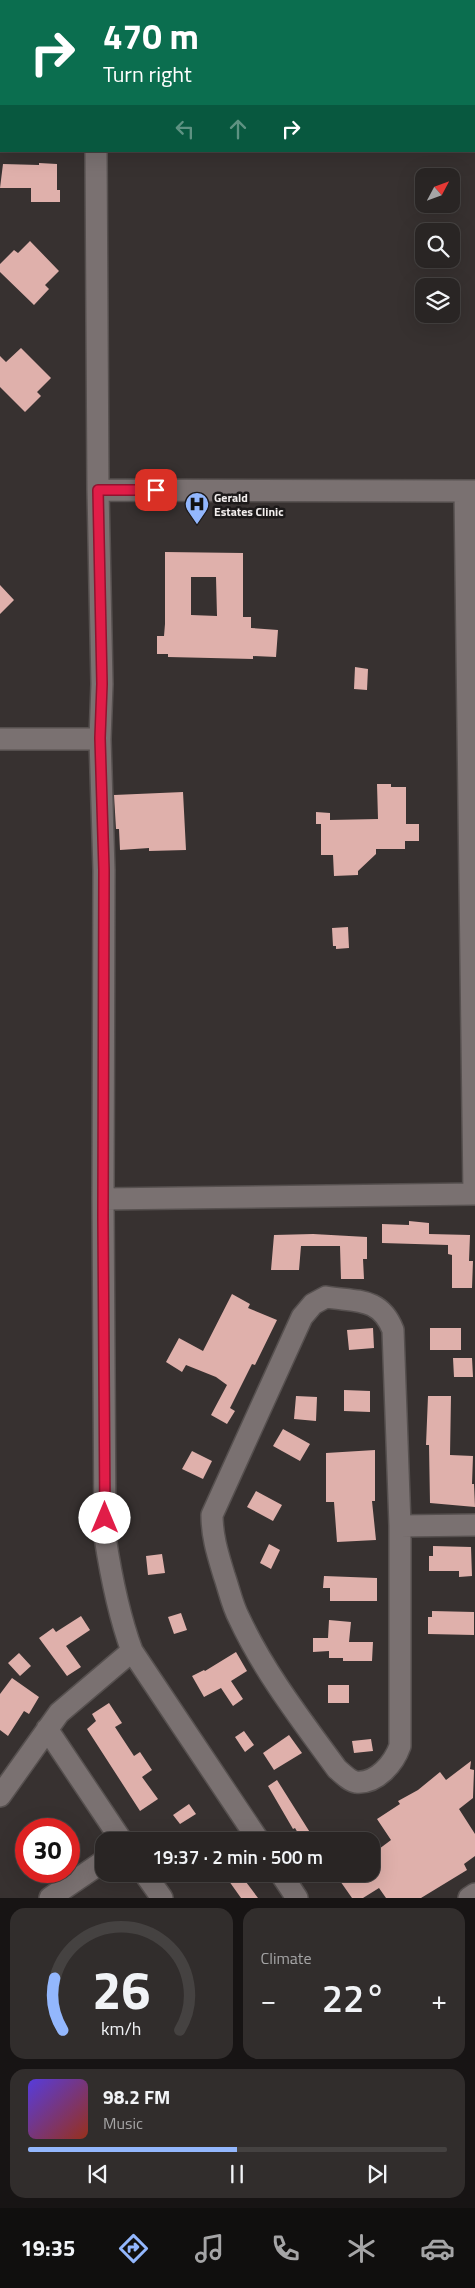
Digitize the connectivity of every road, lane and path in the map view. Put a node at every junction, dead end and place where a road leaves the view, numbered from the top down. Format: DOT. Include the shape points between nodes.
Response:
graph roads {
  1 [pos="96,152"];
  2 [pos="98,490"];
  3 [pos="470,491"];
  4 [pos="100,738"];
  5 [pos="0,739"];
  6 [pos="474,1194"];
  7 [pos="103,1199"];
  8 [pos="475,1525"];
  9 [pos="400,1526"];
  10 [pos="132,1651"];
  11 [pos="47,1729"];
  12 [pos="0,1796"];
  13 [pos="116,1832"];
  14 [pos="253,1832"];
  15 [pos="95,1867"];
  16 [pos="151,1882"];
  17 [pos="286,1882"];
  18 [pos="475,1894"];
  19 [pos="50,1898"];
  20 [pos="162,1898"];
  21 [pos="297,1898"];
  22 [pos="469,1898"];
  1 -- 2 [label="street"];
  2 -- 3 [label="street"];
  2 -- 4 [label="street"];
  3 -- 6 [label="street"];
  4 -- 5 [label="street"];
  4 -- 7 [label="street" via="104,870"];
  6 -- 7 [label="street"];
  7 -- 10 [label="street" via="105,1537 116,1602"];
  8 -- 9 [label="street"];
  9 -- 9 [label="street" via="400,1746 385,1770 373,1778 357,1782 337,1769 287,1701 246,1633 237,1616 212,1530 212,1515 302,1317 313,1304 326,1297 375,1305 387,1316 393,1330"];
  10 -- 11 [label="street" via="59,1713"];
  10 -- 14 [label="street"];
  11 -- 12 [label="street"];
  11 -- 13 [label="street"];
  15 -- 19 [label="street"];
  16 -- 20 [label="street"];
  17 -- 21 [label="street"];
  18 -- 22 [label="street"];
}
